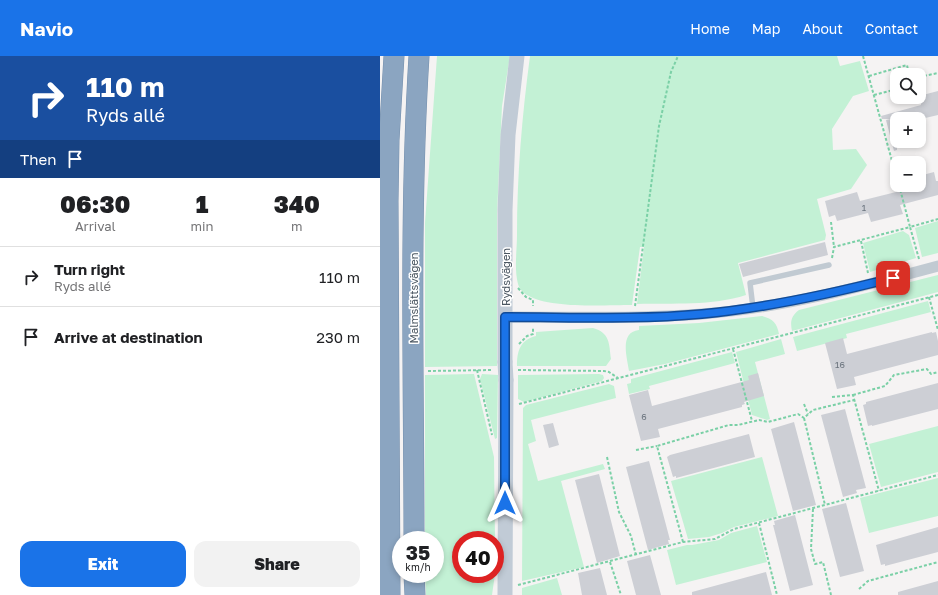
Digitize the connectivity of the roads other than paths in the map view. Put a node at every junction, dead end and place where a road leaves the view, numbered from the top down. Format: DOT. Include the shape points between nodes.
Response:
graph roads {
  1 [pos="383,56"];
  2 [pos="394,56"];
  3 [pos="419,56"];
  4 [pos="427,56"];
  5 [pos="518,56"];
  6 [pos="415,121"];
  7 [pos="389,140"];
  8 [pos="829,264"];
  9 [pos="938,266"];
  10 [pos="753,308"];
  11 [pos="505,317"];
  12 [pos="414,531"];
  13 [pos="414,583"];
  14 [pos="390,595"];
  15 [pos="414,595"];
  16 [pos="505,595"];
  1 -- 7 [label="highway"];
  2 -- 7 [label="highway"];
  3 -- 6 [label="highway, Malmslättsvägen"];
  4 -- 6 [label="highway"];
  5 -- 11 [label="street, Rydsvägen" via="508,142"];
  6 -- 12 [label="highway, Malmslättsvägen"];
  7 -- 14 [label="highway"];
  8 -- 10 [label="lane" via="750,283"];
  9 -- 10 [label="street" via="828,294"];
  10 -- 11 [label="street" via="702,314 620,318"];
  11 -- 16 [label="street, Rydsvägen" via="509,370"];
  13 -- 15 [label="highway"];
}
